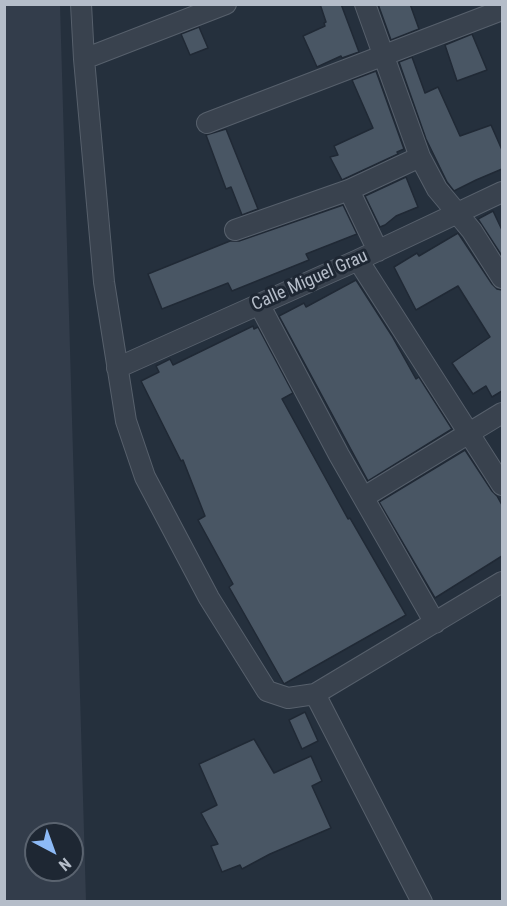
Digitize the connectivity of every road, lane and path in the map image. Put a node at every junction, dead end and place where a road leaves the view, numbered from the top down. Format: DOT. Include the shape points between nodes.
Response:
graph roads {
  1 [pos="81,4"];
  2 [pos="226,4"];
  3 [pos="365,4"];
  4 [pos="502,10"];
  5 [pos="384,55"];
  6 [pos="84,59"];
  7 [pos="207,123"];
  8 [pos="420,157"];
  9 [pos="349,190"];
  10 [pos="502,192"];
  11 [pos="456,213"];
  12 [pos="235,230"];
  13 [pos="378,250"];
  14 [pos="358,260"];
  15 [pos="502,278"];
  16 [pos="258,304"];
  17 [pos="117,369"];
  18 [pos="502,413"];
  19 [pos="470,433"];
  20 [pos="502,485"];
  21 [pos="364,497"];
  22 [pos="502,582"];
  23 [pos="435,622"];
  24 [pos="315,694"];
  25 [pos="422,902"];
  1 -- 6 [label="street"];
  2 -- 6 [label="street"];
  3 -- 5 [label="street"];
  4 -- 5 [label="street"];
  5 -- 7 [label="street"];
  5 -- 8 [label="street"];
  6 -- 17 [label="street" via="104,282"];
  8 -- 9 [label="street"];
  8 -- 11 [label="street" via="437,189"];
  9 -- 12 [label="street"];
  9 -- 13 [label="street"];
  10 -- 11 [label="street, Calle Miguel Grau"];
  11 -- 13 [label="street, Calle Miguel Grau"];
  11 -- 15 [label="street"];
  13 -- 14 [label="street, Calle Miguel Grau"];
  14 -- 16 [label="street, Calle Miguel Grau"];
  14 -- 19 [label="street"];
  16 -- 17 [label="street, Calle Miguel Grau"];
  16 -- 21 [label="street"];
  17 -- 24 [label="street" via="126,421 145,477 208,598 267,691 288,698"];
  18 -- 19 [label="street"];
  19 -- 20 [label="street"];
  19 -- 21 [label="street"];
  21 -- 23 [label="street"];
  22 -- 23 [label="street"];
  23 -- 24 [label="street"];
  24 -- 25 [label="street"];
}
